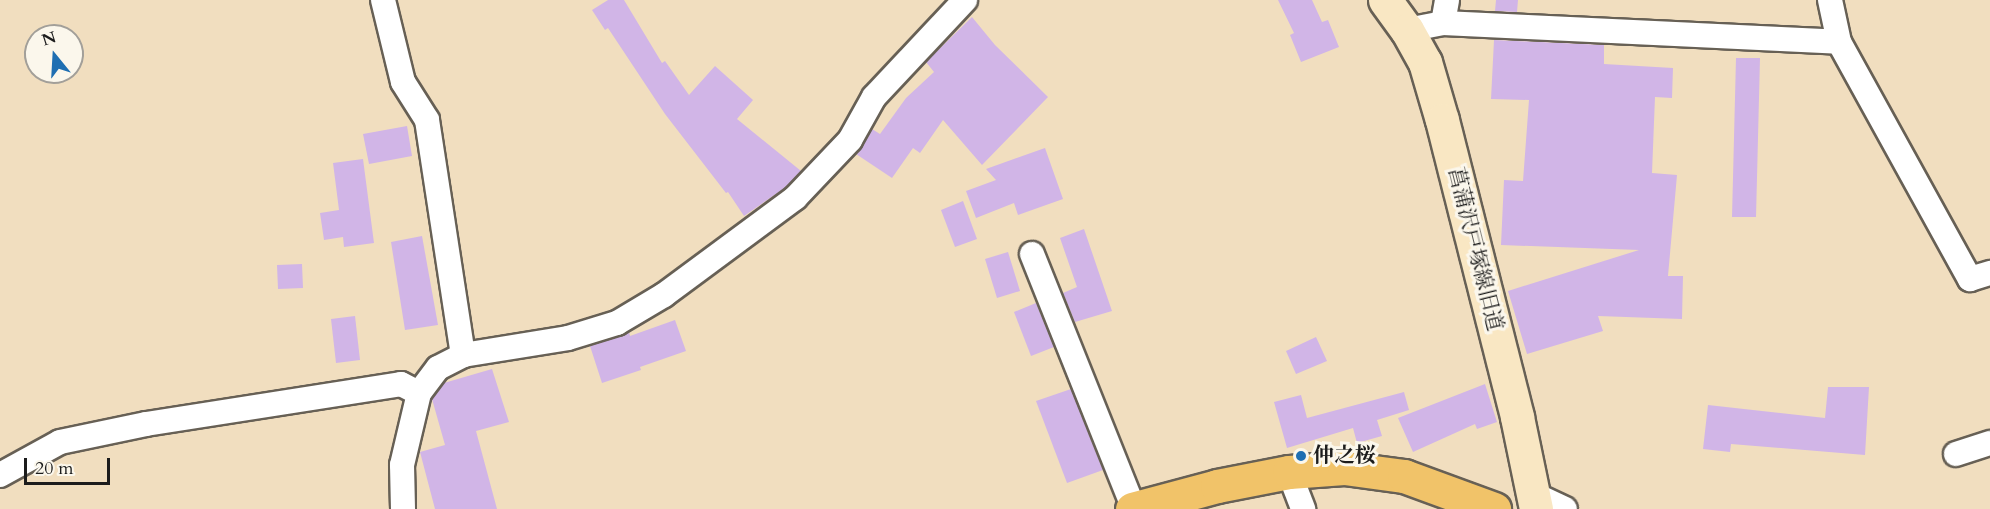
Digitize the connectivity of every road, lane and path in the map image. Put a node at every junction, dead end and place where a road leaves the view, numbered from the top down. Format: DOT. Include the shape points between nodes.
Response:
graph roads {
  1 [pos="383,0"];
  2 [pos="965,0"];
  3 [pos="1385,0"];
  4 [pos="1830,0"];
  5 [pos="1445,11"];
  6 [pos="1407,30"];
  7 [pos="1839,42"];
  8 [pos="1032,254"];
  9 [pos="1990,273"];
  10 [pos="463,355"];
  11 [pos="419,393"];
  12 [pos="1990,443"];
  13 [pos="1956,454"];
  14 [pos="1289,472"];
  15 [pos="0,475"];
  16 [pos="1534,501"];
  17 [pos="403,509"];
  18 [pos="1133,509"];
  19 [pos="1303,509"];
  20 [pos="1494,509"];
  21 [pos="1565,509"];
  1 -- 10 [label="street" via="403,82 427,120"];
  2 -- 10 [label="street" via="874,97 850,140 795,198 664,295 617,323 568,338"];
  3 -- 6 [label="street, 菖蒲沢戸塚線旧道"];
  4 -- 7 [label="street"];
  5 -- 6 [label="street"];
  5 -- 7 [label="street"];
  6 -- 16 [label="street, 菖蒲沢戸塚線旧道" via="1425,62 1442,120 1517,417"];
  7 -- 9 [label="street" via="1970,279"];
  8 -- 18 [label="street"];
  10 -- 11 [label="street" via="438,368"];
  11 -- 15 [label="street" via="401,384 146,424 60,442"];
  11 -- 17 [label="street" via="402,465"];
  12 -- 13 [label="street"];
  14 -- 18 [label="main road"];
  14 -- 19 [label="street"];
  14 -- 20 [label="main road" via="1344,468 1404,476"];
  16 -- 21 [label="street"];
}
